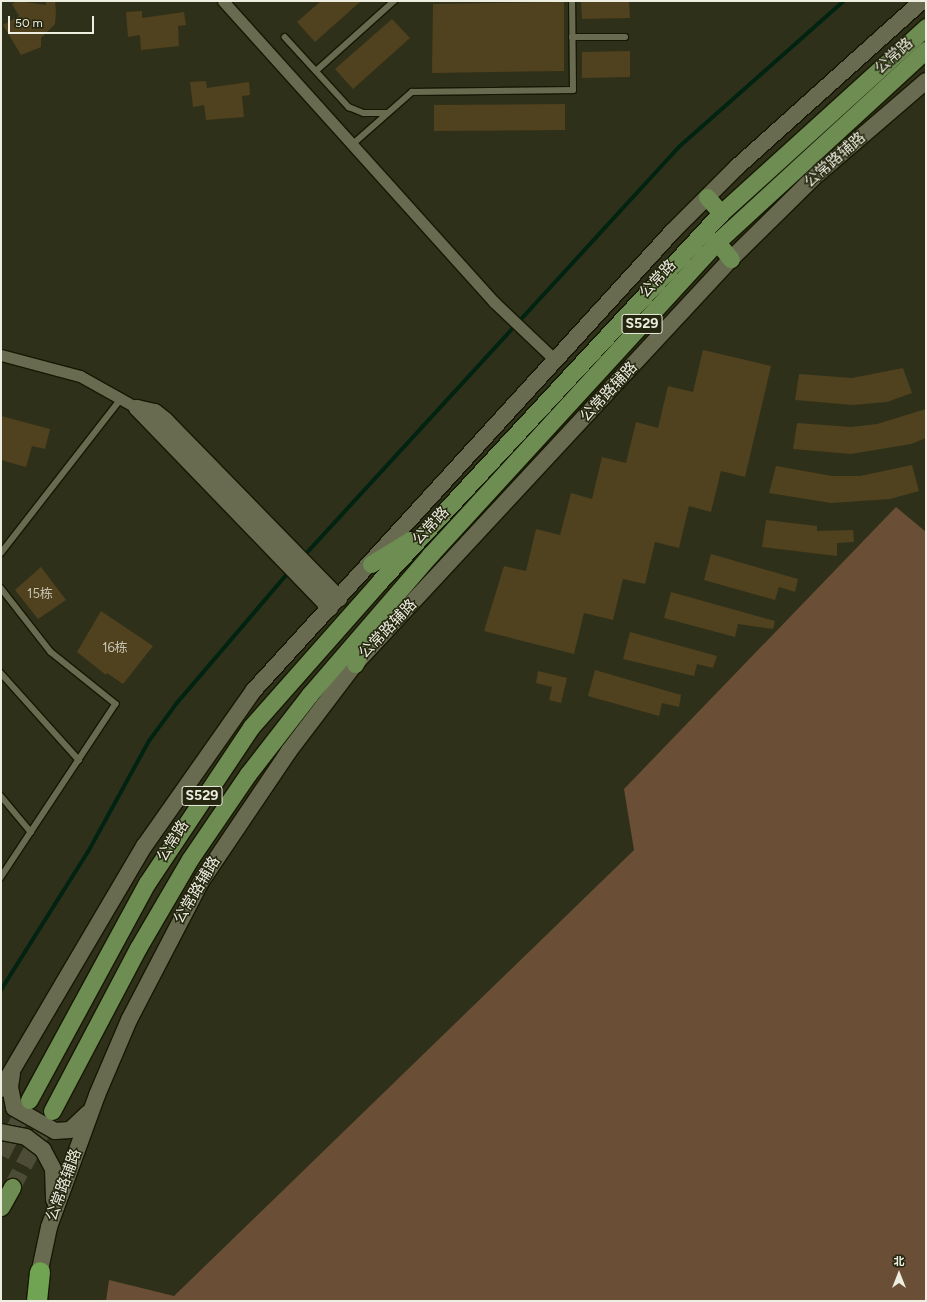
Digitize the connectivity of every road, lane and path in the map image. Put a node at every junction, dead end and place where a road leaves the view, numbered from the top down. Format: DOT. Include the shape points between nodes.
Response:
graph roads {
  1 [pos="224,1"];
  2 [pos="394,1"];
  3 [pos="572,1"];
  4 [pos="922,1"];
  5 [pos="926,27"];
  6 [pos="285,37"];
  7 [pos="572,37"];
  8 [pos="625,37"];
  9 [pos="926,50"];
  10 [pos="316,71"];
  11 [pos="926,81"];
  12 [pos="388,113"];
  13 [pos="354,143"];
  14 [pos="707,197"];
  15 [pos="720,213"];
  16 [pos="717,242"];
  17 [pos="731,259"];
  18 [pos="1,355"];
  19 [pos="554,359"];
  20 [pos="121,399"];
  21 [pos="137,408"];
  22 [pos="428,530"];
  23 [pos="1,554"];
  24 [pos="370,564"];
  25 [pos="1,588"];
  26 [pos="334,603"];
  27 [pos="377,616"];
  28 [pos="355,664"];
  29 [pos="1,673"];
  30 [pos="79,760"];
  31 [pos="1,796"];
  32 [pos="31,832"];
  33 [pos="1,878"];
  34 [pos="14,1067"];
  35 [pos="1,1089"];
  36 [pos="97,1095"];
  37 [pos="30,1100"];
  38 [pos="52,1111"];
  39 [pos="1,1132"];
  40 [pos="12,1187"];
  41 [pos="1,1208"];
  42 [pos="49,1227"];
  43 [pos="40,1272"];
  44 [pos="32,1301"];
  45 [pos="37,1301"];
  1 -- 13 [label="street"];
  2 -- 10 [label="lane"];
  3 -- 7 [label="lane"];
  4 -- 14 [label="main road"];
  5 -- 15 [label="main road, 公常路 / S529"];
  6 -- 10 [label="lane"];
  7 -- 8 [label="lane"];
  7 -- 12 [label="lane" via="573,90 412,92"];
  9 -- 16 [label="main road, 公常路 / S529"];
  10 -- 12 [label="lane" via="349,107 368,114"];
  11 -- 17 [label="main road, 公常路辅路" via="812,179"];
  12 -- 13 [label="lane"];
  13 -- 19 [label="street" via="500,309"];
  14 -- 15 [label="main road"];
  14 -- 19 [label="main road"];
  15 -- 22 [label="main road, 公常路 / S529"];
  16 -- 17 [label="main road"];
  16 -- 27 [label="main road, 公常路 / S529"];
  17 -- 28 [label="main road, 公常路辅路"];
  18 -- 20 [label="street" via="80,376"];
  19 -- 24 [label="main road"];
  20 -- 21 [label="street"];
  20 -- 23 [label="lane"];
  21 -- 26 [label="main road" via="155,412 166,421"];
  22 -- 24 [label="main road"];
  22 -- 37 [label="main road, 公常路 / S529" via="304,664 251,727 205,791 125,920"];
  24 -- 26 [label="main road"];
  25 -- 30 [label="lane" via="51,652 116,704"];
  26 -- 34 [label="main road" via="254,690 188,781 145,845"];
  27 -- 28 [label="main road"];
  27 -- 38 [label="main road, 公常路 / S529" via="277,737 190,859 138,948"];
  28 -- 36 [label="main road, 公常路辅路" via="244,813 202,880 150,977"];
  29 -- 30 [label="lane"];
  30 -- 32 [label="lane"];
  31 -- 32 [label="lane"];
  32 -- 33 [label="lane"];
  34 -- 35 [label="main road"];
  34 -- 36 [label="main road" via="10,1087 14,1108 55,1131 64,1132 76,1126 86,1116"];
  36 -- 42 [label="main road, 公常路辅路"];
  39 -- 42 [label="main road" via="34,1141 50,1160 55,1182"];
  40 -- 41 [label="main road"];
  42 -- 43 [label="main road, 公常路辅路"];
  43 -- 44 [label="main road, 公常路辅路"];
  43 -- 45 [label="highway"];
}
